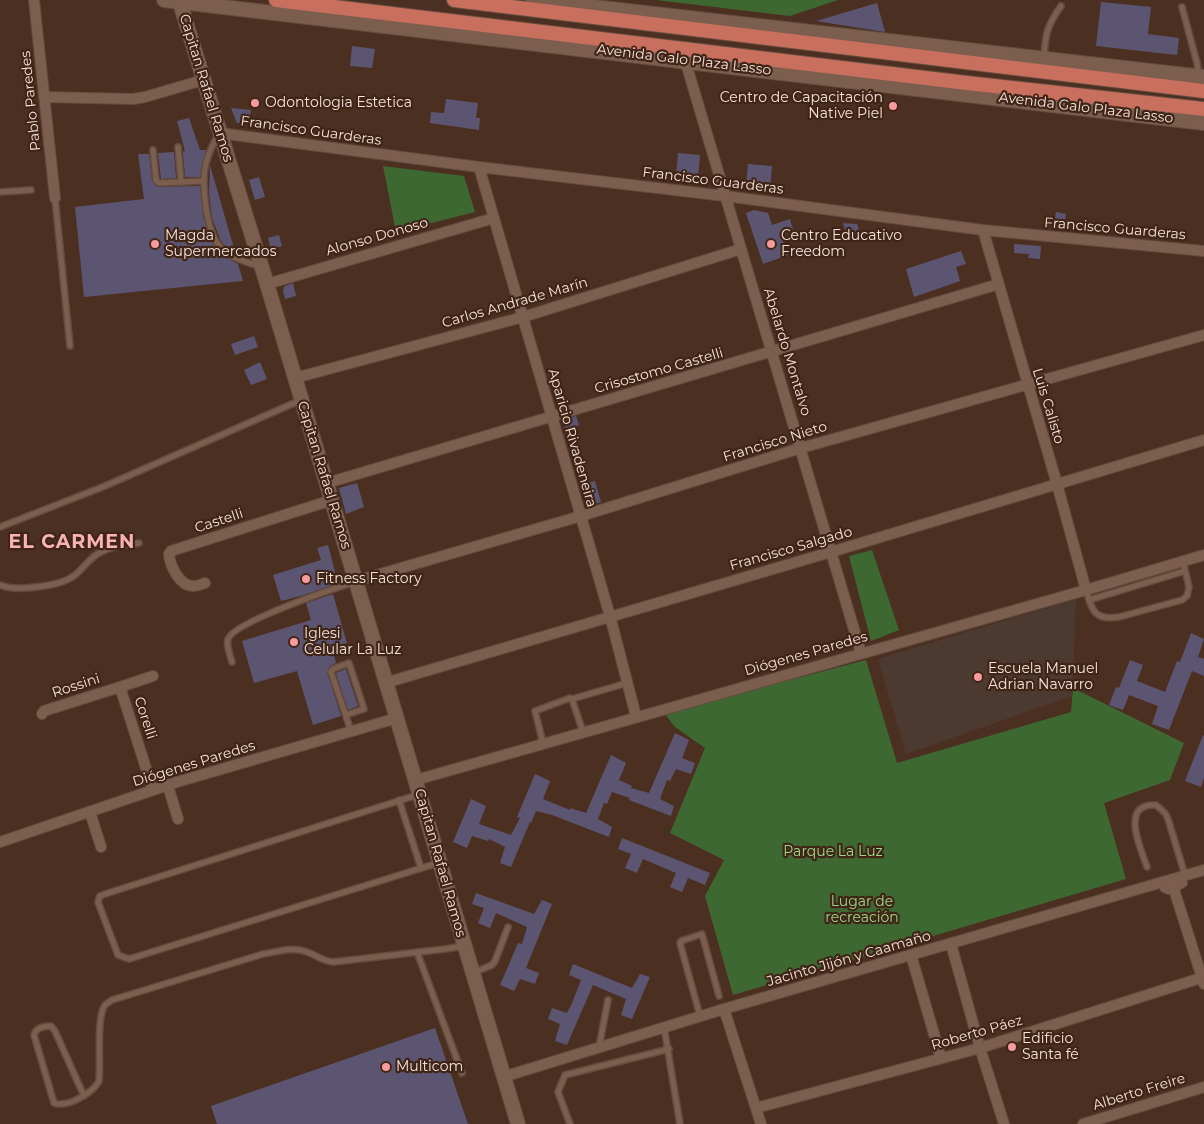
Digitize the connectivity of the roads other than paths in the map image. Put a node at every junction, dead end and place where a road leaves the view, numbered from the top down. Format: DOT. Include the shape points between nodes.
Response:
graph roads {
  1 [pos="34,0"];
  2 [pos="164,0"];
  3 [pos="276,0"];
  4 [pos="454,0"];
  5 [pos="533,0"];
  6 [pos="179,1"];
  7 [pos="1062,6"];
  8 [pos="1182,7"];
  9 [pos="1044,59"];
  10 [pos="685,60"];
  11 [pos="1201,77"];
  12 [pos="203,80"];
  13 [pos="1204,91"];
  14 [pos="44,96"];
  15 [pos="1204,109"];
  16 [pos="1204,123"];
  17 [pos="219,133"];
  18 [pos="178,147"];
  19 [pos="153,150"];
  20 [pos="479,167"];
  21 [pos="181,181"];
  22 [pos="204,181"];
  23 [pos="31,190"];
  24 [pos="0,192"];
  25 [pos="725,196"];
  26 [pos="55,198"];
  27 [pos="494,218"];
  28 [pos="983,230"];
  29 [pos="741,249"];
  30 [pos="1204,251"];
  31 [pos="262,267"];
  32 [pos="267,284"];
  33 [pos="999,284"];
  34 [pos="523,317"];
  35 [pos="1204,335"];
  36 [pos="70,346"];
  37 [pos="773,352"];
  38 [pos="295,378"];
  39 [pos="1027,385"];
  40 [pos="302,400"];
  41 [pos="552,416"];
  42 [pos="1204,440"];
  43 [pos="801,448"];
  44 [pos="326,483"];
  45 [pos="1057,484"];
  46 [pos="332,500"];
  47 [pos="581,516"];
  48 [pos="0,527"];
  49 [pos="139,543"];
  50 [pos="831,552"];
  51 [pos="1204,554"];
  52 [pos="1184,566"];
  53 [pos="356,581"];
  54 [pos="205,583"];
  55 [pos="0,585"];
  56 [pos="1087,595"];
  57 [pos="610,616"];
  58 [pos="861,653"];
  59 [pos="232,662"];
  60 [pos="152,676"];
  61 [pos="385,682"];
  62 [pos="627,683"];
  63 [pos="120,687"];
  64 [pos="572,699"];
  65 [pos="42,714"];
  66 [pos="346,715"];
  67 [pos="636,716"];
  68 [pos="397,718"];
  69 [pos="351,731"];
  70 [pos="583,732"];
  71 [pos="543,743"];
  72 [pos="416,780"];
  73 [pos="168,786"];
  74 [pos="153,790"];
  75 [pos="420,794"];
  76 [pos="399,800"];
  77 [pos="90,812"];
  78 [pos="178,819"];
  79 [pos="0,842"];
  80 [pos="102,847"];
  81 [pos="440,862"];
  82 [pos="1147,867"];
  83 [pos="421,868"];
  84 [pos="1204,870"];
  85 [pos="1175,884"];
  86 [pos="508,926"];
  87 [pos="951,944"];
  88 [pos="464,946"];
  89 [pos="417,952"];
  90 [pos="911,955"];
  91 [pos="472,974"];
  92 [pos="1203,980"];
  93 [pos="719,996"];
  94 [pos="608,1000"];
  95 [pos="724,1009"];
  96 [pos="700,1016"];
  97 [pos="664,1027"];
  98 [pos="599,1047"];
  99 [pos="980,1048"];
  100 [pos="669,1049"];
  101 [pos="941,1058"];
  102 [pos="462,1073"];
  103 [pos="503,1077"];
  104 [pos="1204,1087"];
  105 [pos="84,1096"];
  106 [pos="756,1108"];
  107 [pos="1121,1113"];
  108 [pos="518,1124"];
  109 [pos="570,1124"];
  110 [pos="680,1124"];
  111 [pos="761,1124"];
  112 [pos="1004,1124"];
  113 [pos="1082,1124"];
  114 [pos="1124,1124"];
  1 -- 14 [label="street, Pablo Paredes"];
  2 -- 6 [label="main road, Avenida Galo Plaza Lasso"];
  3 -- 15 [label="main road, Avenida Galo Plaza Lasso"];
  4 -- 13 [label="main road"];
  5 -- 9 [label="main road"];
  6 -- 10 [label="main road, Avenida Galo Plaza Lasso"];
  6 -- 12 [label="main road, Capitan Rafael Ramos"];
  7 -- 9 [label="lane" via="1050,22"];
  8 -- 11 [label="lane"];
  9 -- 11 [label="main road"];
  10 -- 16 [label="main road, Avenida Galo Plaza Lasso"];
  10 -- 25 [label="street, Abelardo Montalvo"];
  12 -- 14 [label="street" via="132,99"];
  12 -- 17 [label="main road, Capitan Rafael Ramos"];
  14 -- 26 [label="street, Pablo Paredes"];
  17 -- 20 [label="street, Francisco Guarderas"];
  17 -- 22 [label="lane" via="207,160"];
  17 -- 31 [label="main road, Capitan Rafael Ramos"];
  18 -- 21 [label="lane"];
  19 -- 21 [label="lane" via="157,182"];
  20 -- 25 [label="street, Francisco Guarderas"];
  20 -- 27 [label="street, Aparicio Rivadeneira"];
  21 -- 22 [label="lane"];
  22 -- 31 [label="lane" via="217,244 241,260"];
  23 -- 24 [label="lane"];
  25 -- 28 [label="street, Francisco Guarderas"];
  25 -- 29 [label="street, Abelardo Montalvo"];
  26 -- 36 [label="lane"];
  27 -- 32 [label="street, Alonso Donoso"];
  27 -- 34 [label="street, Aparicio Rivadeneira"];
  28 -- 30 [label="street, Francisco Guarderas"];
  28 -- 33 [label="street, Luis Calisto"];
  29 -- 34 [label="street, Carlos Andrade Marín"];
  29 -- 37 [label="street, Abelardo Montalvo"];
  31 -- 32 [label="main road, Capitan Rafael Ramos"];
  32 -- 38 [label="main road, Capitan Rafael Ramos"];
  33 -- 37 [label="street, Crisostomo Castelli"];
  33 -- 39 [label="street, Luis Calisto"];
  34 -- 38 [label="street, Carlos Andrade Marín"];
  34 -- 41 [label="street, Aparicio Rivadeneira"];
  35 -- 39 [label="street, Francisco Nieto"];
  37 -- 41 [label="street, Crisostomo Castelli"];
  37 -- 43 [label="street, Abelardo Montalvo"];
  38 -- 40 [label="main road, Capitan Rafael Ramos"];
  39 -- 43 [label="street, Francisco Nieto"];
  39 -- 45 [label="street, Luis Calisto"];
  40 -- 44 [label="main road, Capitan Rafael Ramos"];
  40 -- 48 [label="lane" via="104,486"];
  41 -- 44 [label="street, Crisostomo Castelli"];
  41 -- 47 [label="street, Aparicio Rivadeneira"];
  42 -- 45 [label="street, Francisco Salgado"];
  43 -- 47 [label="street, Francisco Nieto"];
  43 -- 50 [label="street, Abelardo Montalvo"];
  44 -- 46 [label="main road, Capitan Rafael Ramos"];
  45 -- 50 [label="street, Francisco Salgado"];
  45 -- 56 [label="street, Luis Calisto"];
  46 -- 53 [label="main road, Capitan Rafael Ramos"];
  46 -- 54 [label="street, Castelli" via="171,551 169,560 182,582 192,586"];
  47 -- 53 [label="street, Francisco Nieto"];
  47 -- 57 [label="street, Aparicio Rivadeneira"];
  49 -- 55 [label="lane" via="102,551 67,580 30,588"];
  50 -- 57 [label="street, Francisco Salgado"];
  50 -- 58 [label="street, Abelardo Montalvo"];
  51 -- 52 [label="street, Diógenes Paredes"];
  52 -- 56 [label="street, Diógenes Paredes"];
  52 -- 56 [label="lane" via="1188,593 1182,600 1113,618 1094,612"];
  53 -- 59 [label="lane" via="295,603 238,630 228,638"];
  53 -- 61 [label="main road, Capitan Rafael Ramos"];
  56 -- 58 [label="street, Diógenes Paredes"];
  57 -- 61 [label="street, Francisco Salgado"];
  57 -- 62 [label="street, Aparicio Rivadeneira"];
  58 -- 67 [label="street, Diógenes Paredes"];
  60 -- 63 [label="street, Corelli"];
  61 -- 68 [label="main road, Capitan Rafael Ramos"];
  62 -- 64 [label="lane"];
  62 -- 67 [label="street, Aparicio Rivadeneira"];
  63 -- 65 [label="street, Rossini"];
  63 -- 74 [label="street, Corelli"];
  64 -- 70 [label="lane"];
  64 -- 71 [label="lane" via="535,711"];
  66 -- 66 [label="lane" via="331,672 349,664 364,709"];
  66 -- 69 [label="lane"];
  67 -- 70 [label="street, Diógenes Paredes"];
  68 -- 69 [label="street, Diógenes Paredes"];
  68 -- 72 [label="main road, Capitan Rafael Ramos"];
  69 -- 73 [label="street, Diógenes Paredes"];
  70 -- 71 [label="street, Diógenes Paredes"];
  71 -- 72 [label="street, Diógenes Paredes"];
  72 -- 75 [label="main road, Capitan Rafael Ramos"];
  73 -- 74 [label="street, Diógenes Paredes"];
  73 -- 78 [label="street"];
  74 -- 77 [label="street, Diógenes Paredes"];
  75 -- 76 [label="lane"];
  75 -- 81 [label="main road, Capitan Rafael Ramos"];
  76 -- 83 [label="lane"];
  76 -- 83 [label="lane" via="105,894 98,902 118,955 129,959"];
  77 -- 79 [label="street, Diógenes Paredes"];
  77 -- 80 [label="street"];
  81 -- 83 [label="lane"];
  81 -- 88 [label="main road, Capitan Rafael Ramos"];
  82 -- 85 [label="lane" via="1134,827 1135,818 1138,811 1156,805 1168,819"];
  84 -- 85 [label="street, Jacinto Jijón y Caamaño"];
  85 -- 87 [label="street, Jacinto Jijón y Caamaño"];
  85 -- 92 [label="street"];
  86 -- 91 [label="lane" via="495,961"];
  87 -- 90 [label="street, Jacinto Jijón y Caamaño"];
  87 -- 99 [label="street"];
  88 -- 89 [label="lane"];
  88 -- 91 [label="main road, Capitan Rafael Ramos"];
  89 -- 102 [label="lane"];
  89 -- 105 [label="lane" via="324,962 305,951 292,949 263,954 112,1000 102,1013 99,1081"];
  90 -- 95 [label="street, Jacinto Jijón y Caamaño"];
  90 -- 101 [label="street"];
  91 -- 103 [label="main road, Capitan Rafael Ramos"];
  92 -- 99 [label="street, Roberto Páez"];
  93 -- 96 [label="lane" via="702,934 681,941"];
  94 -- 98 [label="lane"];
  95 -- 96 [label="street, Jacinto Jijón y Caamaño"];
  95 -- 106 [label="street"];
  96 -- 97 [label="street, Jacinto Jijón y Caamaño"];
  97 -- 98 [label="street, Jacinto Jijón y Caamaño"];
  97 -- 100 [label="lane"];
  98 -- 103 [label="street, Jacinto Jijón y Caamaño"];
  99 -- 101 [label="street, Roberto Páez"];
  99 -- 112 [label="street"];
  100 -- 109 [label="lane" via="565,1075 558,1092"];
  100 -- 110 [label="lane"];
  101 -- 106 [label="street, Roberto Páez"];
  103 -- 108 [label="main road, Capitan Rafael Ramos"];
  104 -- 107 [label="street, Alberto Freire"];
  105 -- 105 [label="lane" via="61,1105 54,1103 34,1036 39,1028 51,1026 55,1031"];
  106 -- 111 [label="street"];
  107 -- 113 [label="street, Alberto Freire"];
  107 -- 114 [label="street"];
}
